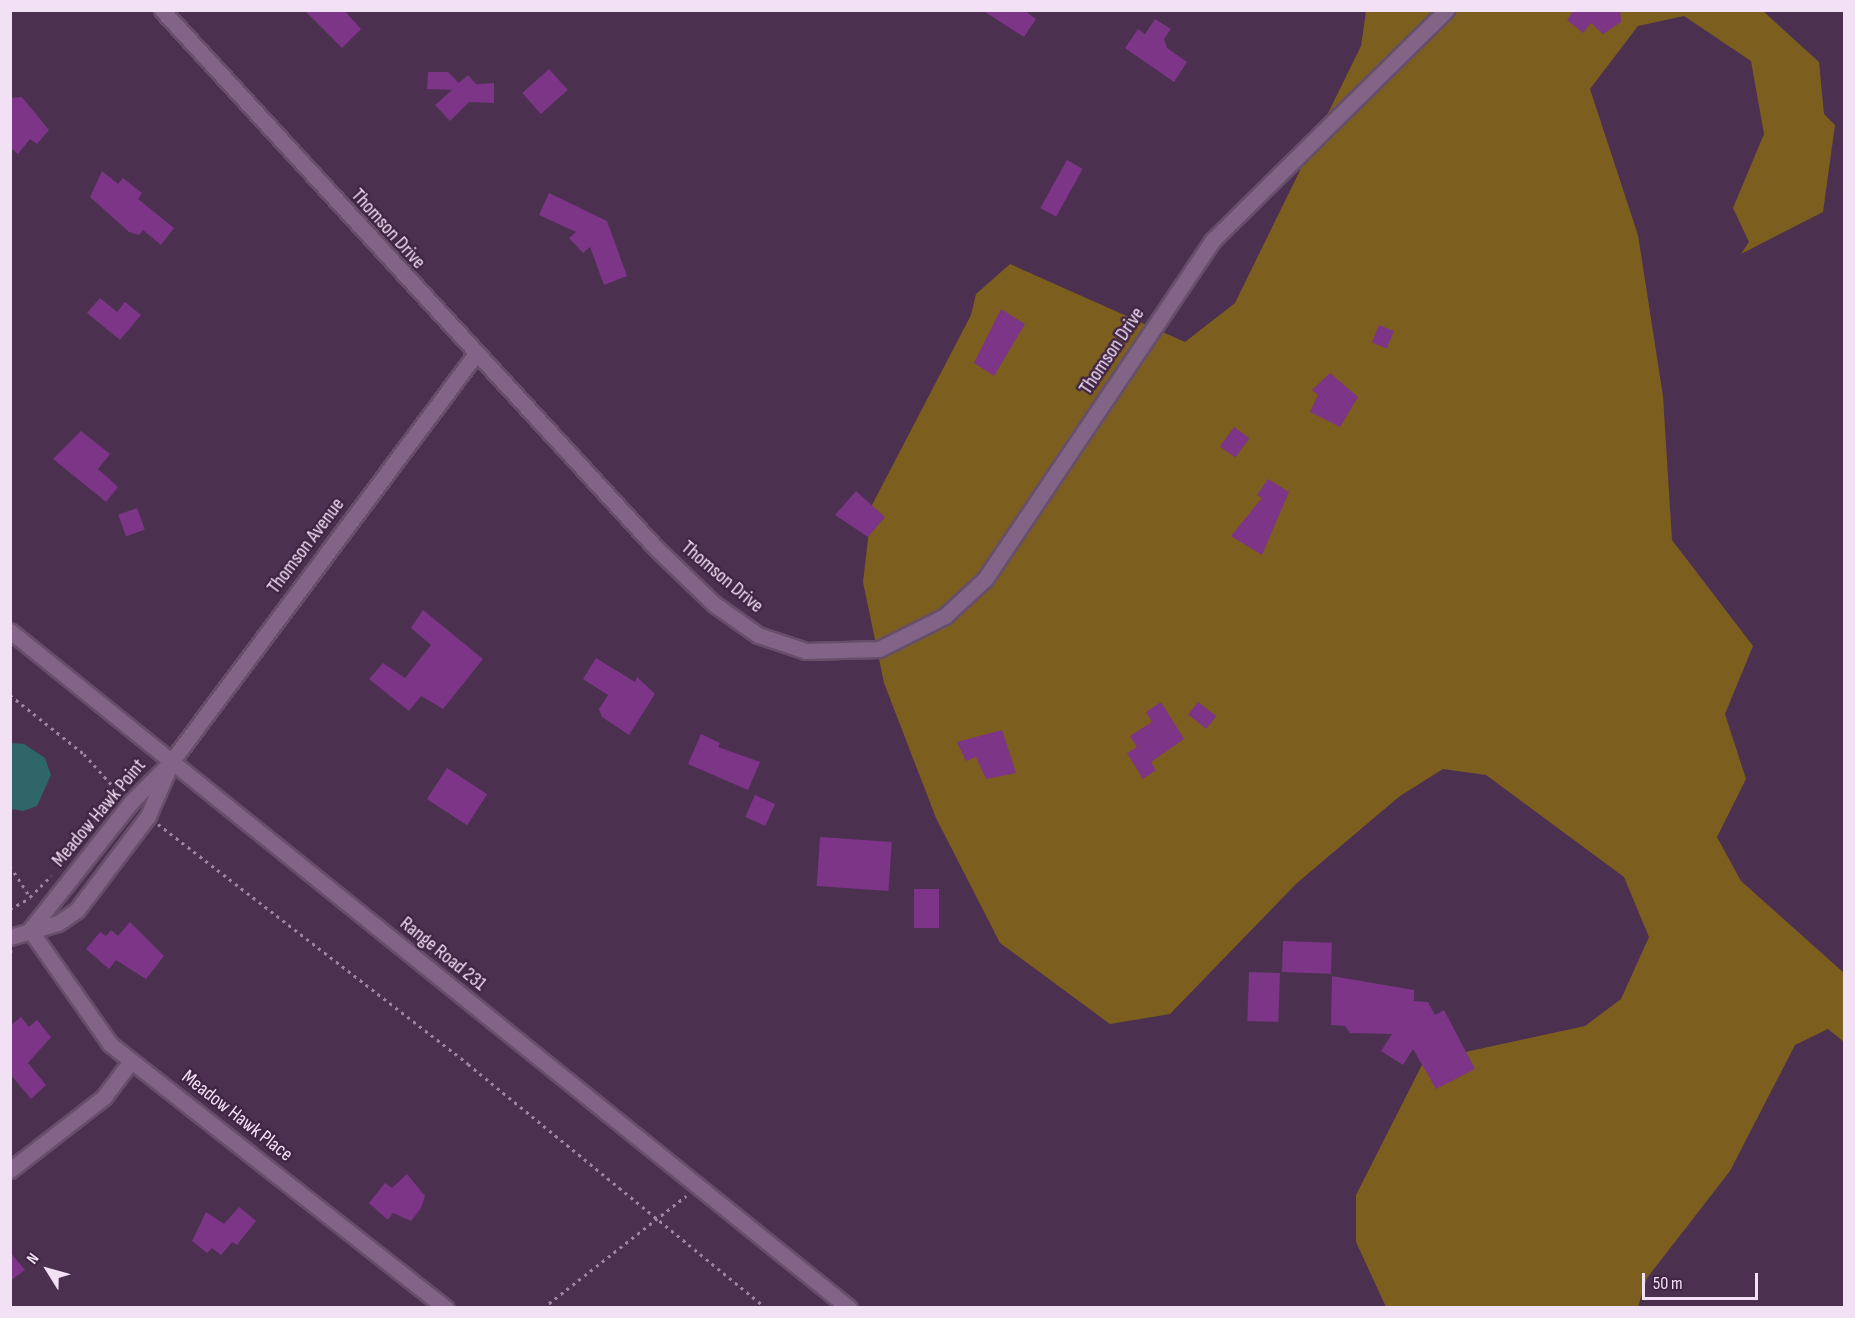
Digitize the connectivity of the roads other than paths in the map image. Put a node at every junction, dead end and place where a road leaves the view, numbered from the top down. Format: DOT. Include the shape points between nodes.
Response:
graph roads {
  1 [pos="162,10"];
  2 [pos="1446,10"];
  3 [pos="475,356"];
  4 [pos="10,631"];
  5 [pos="171,762"];
  6 [pos="30,930"];
  7 [pos="10,937"];
  8 [pos="131,1060"];
  9 [pos="10,1170"];
  10 [pos="446,1308"];
  11 [pos="849,1308"];
  1 -- 3 [label="street, Thomson Drive"];
  2 -- 3 [label="street, Thomson Drive" via="1212,241 985,579 945,616 879,649 806,651 758,635 714,604"];
  3 -- 5 [label="street, Thomson Avenue"];
  4 -- 5 [label="street, Range Road 231"];
  5 -- 6 [label="street, Meadow Hawk Point" via="131,802"];
  5 -- 6 [label="street, Meadow Hawk Point" via="148,816 77,910 58,923"];
  5 -- 11 [label="street, Range Road 231"];
  6 -- 7 [label="street, Meadow Hawk Point"];
  6 -- 8 [label="street, Meadow Hawk Place" via="110,1044"];
  8 -- 9 [label="street" via="104,1097"];
  8 -- 10 [label="street, Meadow Hawk Place"];
}
